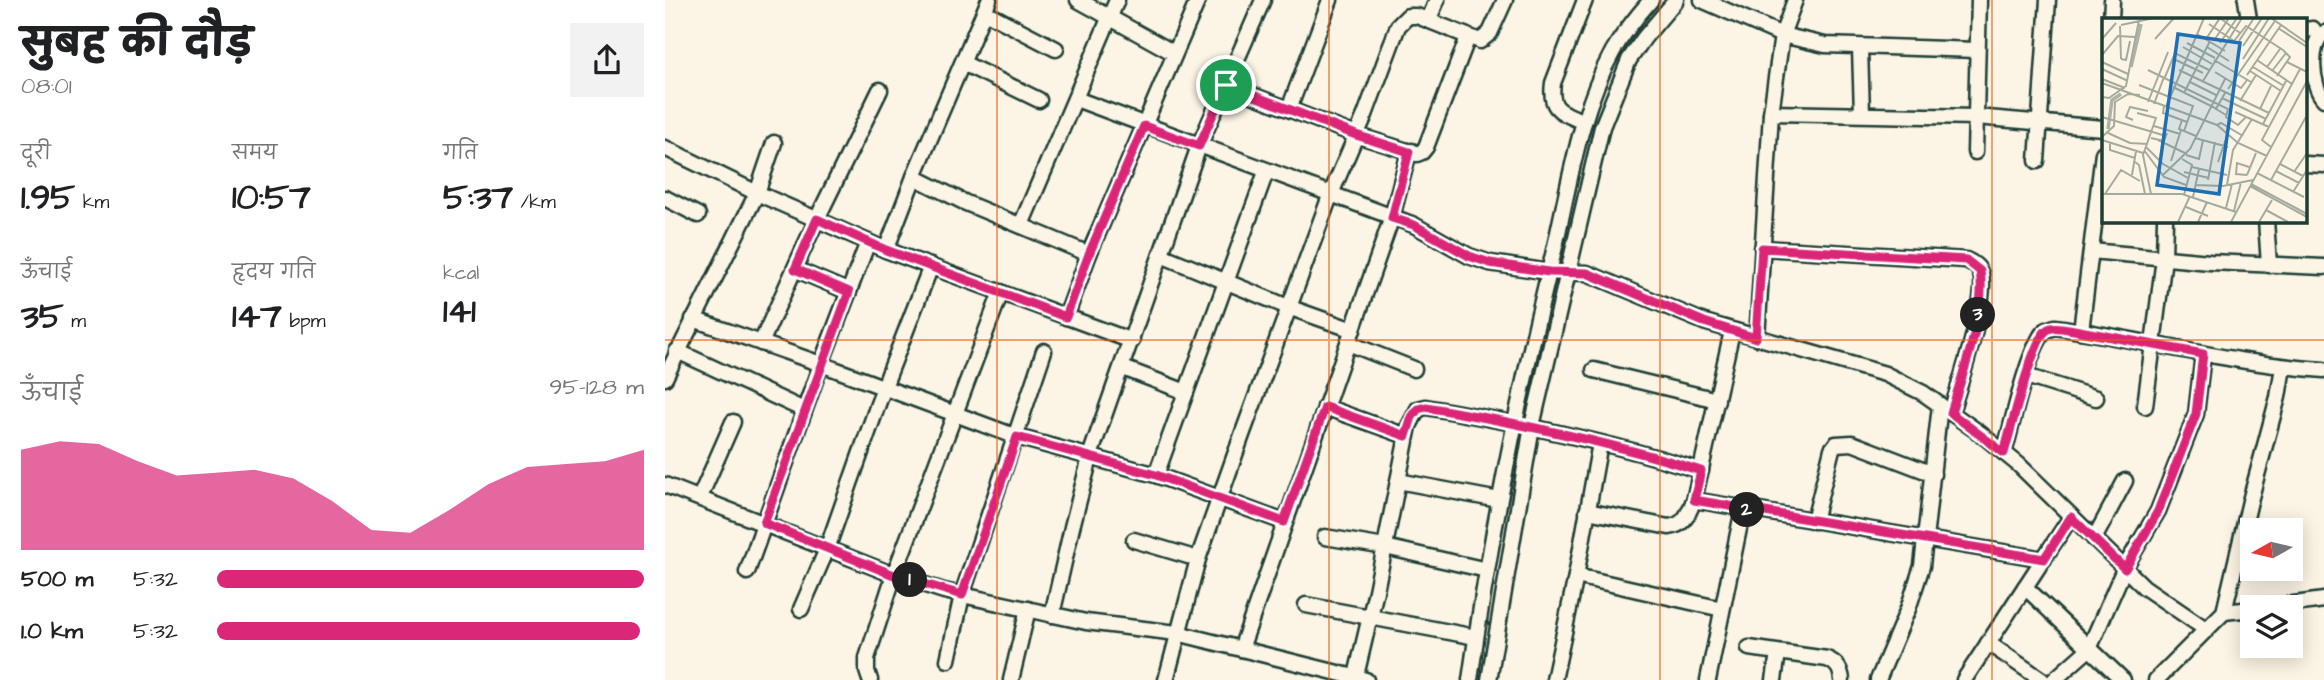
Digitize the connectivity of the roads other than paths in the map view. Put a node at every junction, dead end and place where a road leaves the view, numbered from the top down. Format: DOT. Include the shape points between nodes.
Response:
graph roads {
  1 [pos="1077,0"];
  2 [pos="1117,0"];
  3 [pos="1198,0"];
  4 [pos="1263,0"];
  5 [pos="1330,0"];
  6 [pos="1437,0"];
  7 [pos="1505,0"];
  8 [pos="1585,0"];
  9 [pos="1651,0"];
  10 [pos="1676,0"];
  11 [pos="1702,0"];
  12 [pos="1795,0"];
  13 [pos="1979,0"];
  14 [pos="2047,0"];
  15 [pos="2112,0"];
  16 [pos="2246,0"];
  17 [pos="987,6"];
  18 [pos="1109,17"];
  19 [pos="2111,18"];
  20 [pos="2249,18"];
  21 [pos="1429,19"];
  22 [pos="2314,31"];
  23 [pos="1782,35"];
  24 [pos="1468,37"];
  25 [pos="1860,47"];
  26 [pos="1056,49"];
  27 [pos="1977,50"];
  28 [pos="1174,53"];
  29 [pos="963,63"];
  30 [pos="1226,85"];
  31 [pos="880,90"];
  32 [pos="1076,99"];
  33 [pos="2324,99"];
  34 [pos="1039,100"];
  35 [pos="1289,109"];
  36 [pos="1771,113"];
  37 [pos="1862,114"];
  38 [pos="1976,117"];
  39 [pos="1584,122"];
  40 [pos="2039,124"];
  41 [pos="1144,126"];
  42 [pos="2102,128"];
  43 [pos="1356,135"];
  44 [pos="774,143"];
  45 [pos="1199,146"];
  46 [pos="665,148"];
  47 [pos="1410,151"];
  48 [pos="1975,152"];
  49 [pos="2037,161"];
  50 [pos="2102,161"];
  51 [pos="1266,172"];
  52 [pos="913,177"];
  53 [pos="757,193"];
  54 [pos="1330,196"];
  55 [pos="665,198"];
  56 [pos="698,215"];
  57 [pos="1392,218"];
  58 [pos="817,219"];
  59 [pos="2165,222"];
  60 [pos="2266,222"];
  61 [pos="1021,225"];
  62 [pos="868,242"];
  63 [pos="1762,248"];
  64 [pos="886,250"];
  65 [pos="2091,251"];
  66 [pos="1089,254"];
  67 [pos="1161,255"];
  68 [pos="2164,258"];
  69 [pos="2269,265"];
  70 [pos="930,266"];
  71 [pos="2324,267"];
  72 [pos="795,269"];
  73 [pos="1549,272"];
  74 [pos="1568,272"];
  75 [pos="1226,281"];
  76 [pos="849,292"];
  77 [pos="1001,292"];
  78 [pos="1288,307"];
  79 [pos="1066,317"];
  80 [pos="693,319"];
  81 [pos="1732,331"];
  82 [pos="2081,331"];
  83 [pos="1350,337"];
  84 [pos="1756,338"];
  85 [pos="1132,341"];
  86 [pos="761,343"];
  87 [pos="2152,345"];
  88 [pos="677,351"];
  89 [pos="1044,351"];
  90 [pos="2203,354"];
  91 [pos="821,364"];
  92 [pos="1123,368"];
  93 [pos="2283,368"];
  94 [pos="666,369"];
  95 [pos="1414,369"];
  96 [pos="1594,370"];
  97 [pos="2324,370"];
  98 [pos="2026,376"];
  99 [pos="884,387"];
  100 [pos="1186,391"];
  101 [pos="2096,398"];
  102 [pos="1717,400"];
  103 [pos="2145,406"];
  104 [pos="1325,407"];
  105 [pos="1946,409"];
  106 [pos="804,410"];
  107 [pos="955,414"];
  108 [pos="733,422"];
  109 [pos="1514,422"];
  110 [pos="1532,426"];
  111 [pos="1406,436"];
  112 [pos="1017,437"];
  113 [pos="1600,443"];
  114 [pos="2004,453"];
  115 [pos="1091,456"];
  116 [pos="1701,471"];
  117 [pos="1933,474"];
  118 [pos="1156,475"];
  119 [pos="1398,481"];
  120 [pos="2126,481"];
  121 [pos="665,485"];
  122 [pos="700,497"];
  123 [pos="1220,497"];
  124 [pos="1499,500"];
  125 [pos="1694,500"];
  126 [pos="1743,509"];
  127 [pos="1587,511"];
  128 [pos="2071,517"];
  129 [pos="1814,521"];
  130 [pos="1284,522"];
  131 [pos="764,523"];
  132 [pos="1325,537"];
  133 [pos="1926,539"];
  134 [pos="2094,539"];
  135 [pos="1134,540"];
  136 [pos="1385,547"];
  137 [pos="827,549"];
  138 [pos="1198,559"];
  139 [pos="2044,559"];
  140 [pos="2125,569"];
  141 [pos="1487,570"];
  142 [pos="747,572"];
  143 [pos="894,575"];
  144 [pos="1576,576"];
  145 [pos="2025,587"];
  146 [pos="962,595"];
  147 [pos="2324,600"];
  148 [pos="2303,603"];
  149 [pos="1306,605"];
  150 [pos="801,609"];
  151 [pos="1028,609"];
  152 [pos="1722,609"];
  153 [pos="2240,610"];
  154 [pos="2224,612"];
  155 [pos="1052,615"];
  156 [pos="1370,617"];
  157 [pos="2207,629"];
  158 [pos="1177,633"];
  159 [pos="1476,636"];
  160 [pos="1988,643"];
  161 [pos="1749,648"];
  162 [pos="1241,649"];
  163 [pos="2089,649"];
  164 [pos="1778,653"];
  165 [pos="948,660"];
  166 [pos="1359,679"];
  167 [pos="870,680"];
  168 [pos="1011,680"];
  169 [pos="1166,680"];
  170 [pos="1470,680"];
  171 [pos="1489,680"];
  172 [pos="1554,680"];
  173 [pos="1708,680"];
  174 [pos="1774,680"];
  175 [pos="1842,680"];
  176 [pos="1878,680"];
  177 [pos="1964,680"];
  178 [pos="2042,680"];
  179 [pos="2054,680"];
  180 [pos="2123,680"];
  181 [pos="2156,680"];
  1 -- 18 [label="street"];
  2 -- 18 [label="street"];
  3 -- 28 [label="street"];
  4 -- 30 [label="street"];
  5 -- 35 [label="street"];
  6 -- 21 [label="street"];
  7 -- 24 [label="street" via="1485,39"];
  8 -- 39 [label="street" via="1552,95 1559,110"];
  9 -- 39 [label="street" via="1613,51"];
  10 -- 74 [label="street" via="1644,38 1618,84 1602,127"];
  11 -- 23 [label="street"];
  12 -- 23 [label="street"];
  13 -- 27 [label="street"];
  14 -- 40 [label="street"];
  15 -- 19 [label="street"];
  16 -- 20 [label="street"];
  17 -- 26 [label="street"];
  17 -- 29 [label="street"];
  18 -- 28 [label="street"];
  18 -- 32 [label="street"];
  21 -- 24 [label="street"];
  21 -- 43 [label="street" via="1408,16 1398,26"];
  22 -- 33 [label="street" via="2318,37 2313,54 2317,91"];
  23 -- 25 [label="street"];
  23 -- 36 [label="street"];
  24 -- 47 [label="street" via="1426,147 1422,152"];
  25 -- 27 [label="street"];
  25 -- 37 [label="street"];
  27 -- 38 [label="street"];
  28 -- 41 [label="street"];
  29 -- 34 [label="street"];
  29 -- 52 [label="street"];
  30 -- 35 [label="street"];
  30 -- 45 [label="street"];
  31 -- 58 [label="street"];
  32 -- 41 [label="street"];
  32 -- 61 [label="street"];
  35 -- 43 [label="street"];
  36 -- 37 [label="street"];
  36 -- 63 [label="street"];
  37 -- 38 [label="street"];
  38 -- 40 [label="street"];
  38 -- 48 [label="street"];
  39 -- 73 [label="street"];
  40 -- 42 [label="street"];
  40 -- 49 [label="street"];
  41 -- 45 [label="street"];
  41 -- 66 [label="street"];
  43 -- 47 [label="street"];
  43 -- 54 [label="street"];
  44 -- 53 [label="street"];
  45 -- 51 [label="street"];
  45 -- 67 [label="street"];
  46 -- 53 [label="street"];
  47 -- 57 [label="street"];
  50 -- 65 [label="street"];
  51 -- 54 [label="street"];
  51 -- 75 [label="street"];
  52 -- 61 [label="street"];
  52 -- 64 [label="street"];
  53 -- 58 [label="street"];
  53 -- 80 [label="street"];
  54 -- 57 [label="street"];
  54 -- 78 [label="street"];
  55 -- 56 [label="street"];
  57 -- 73 [label="street" via="1469,256"];
  57 -- 83 [label="street"];
  58 -- 62 [label="street"];
  58 -- 72 [label="street"];
  59 -- 68 [label="street"];
  60 -- 69 [label="street"];
  61 -- 66 [label="street"];
  62 -- 64 [label="street"];
  62 -- 76 [label="street"];
  63 -- 84 [label="street"];
  63 -- 105 [label="street" via="1966,260 1975,265 1982,281 1977,322"];
  64 -- 70 [label="street"];
  65 -- 68 [label="street"];
  65 -- 82 [label="street"];
  66 -- 79 [label="street"];
  67 -- 75 [label="street"];
  67 -- 85 [label="street"];
  68 -- 69 [label="street"];
  68 -- 87 [label="street"];
  69 -- 71 [label="street"];
  70 -- 77 [label="street"];
  70 -- 99 [label="street"];
  72 -- 76 [label="street"];
  72 -- 86 [label="street"];
  73 -- 74 [label="street"];
  73 -- 109 [label="street"];
  74 -- 81 [label="street" via="1601,277"];
  74 -- 110 [label="street"];
  75 -- 78 [label="street"];
  75 -- 100 [label="street"];
  76 -- 91 [label="street"];
  77 -- 79 [label="street"];
  77 -- 107 [label="street"];
  78 -- 83 [label="street"];
  78 -- 123 [label="street"];
  79 -- 85 [label="street"];
  80 -- 86 [label="street"];
  80 -- 88 [label="street"];
  81 -- 84 [label="street"];
  81 -- 102 [label="street"];
  82 -- 87 [label="street"];
  82 -- 98 [label="street" via="2046,330"];
  83 -- 95 [label="street"];
  83 -- 104 [label="street"];
  84 -- 105 [label="street" via="1885,373"];
  85 -- 92 [label="street"];
  86 -- 91 [label="street"];
  87 -- 90 [label="street"];
  87 -- 103 [label="street"];
  88 -- 94 [label="street"];
  88 -- 106 [label="street"];
  89 -- 112 [label="street"];
  90 -- 93 [label="street"];
  90 -- 140 [label="street" via="2196,414 2158,511"];
  91 -- 99 [label="street"];
  91 -- 106 [label="street"];
  92 -- 100 [label="street"];
  92 -- 115 [label="street"];
  93 -- 97 [label="street"];
  93 -- 154 [label="street"];
  96 -- 102 [label="street"];
  98 -- 101 [label="street"];
  98 -- 114 [label="street"];
  99 -- 107 [label="street"];
  99 -- 137 [label="street"];
  100 -- 118 [label="street"];
  102 -- 116 [label="street"];
  104 -- 111 [label="street"];
  104 -- 130 [label="street"];
  105 -- 114 [label="street"];
  105 -- 117 [label="street"];
  106 -- 131 [label="street"];
  107 -- 112 [label="street"];
  107 -- 143 [label="street"];
  108 -- 122 [label="street"];
  109 -- 110 [label="street"];
  109 -- 111 [label="street" via="1426,407 1412,417"];
  109 -- 124 [label="street"];
  110 -- 113 [label="street"];
  110 -- 171 [label="street"];
  111 -- 119 [label="street"];
  112 -- 115 [label="street"];
  112 -- 146 [label="street"];
  113 -- 116 [label="street"];
  113 -- 127 [label="street"];
  114 -- 128 [label="street"];
  115 -- 118 [label="street"];
  115 -- 155 [label="street"];
  116 -- 125 [label="street"];
  117 -- 129 [label="street" via="1852,443 1836,444"];
  117 -- 133 [label="street"];
  118 -- 123 [label="street"];
  119 -- 124 [label="street"];
  119 -- 136 [label="street"];
  120 -- 134 [label="street"];
  121 -- 122 [label="street"];
  122 -- 131 [label="street"];
  123 -- 130 [label="street"];
  123 -- 138 [label="street"];
  124 -- 141 [label="street"];
  125 -- 126 [label="street"];
  125 -- 127 [label="street" via="1684,522 1669,527"];
  126 -- 129 [label="street"];
  126 -- 152 [label="street"];
  127 -- 144 [label="street"];
  128 -- 134 [label="street"];
  128 -- 139 [label="street"];
  129 -- 133 [label="street"];
  130 -- 162 [label="street"];
  131 -- 137 [label="street"];
  131 -- 142 [label="street"];
  132 -- 136 [label="street"];
  133 -- 139 [label="street"];
  133 -- 176 [label="street" via="1917,586"];
  134 -- 140 [label="street"];
  135 -- 138 [label="street"];
  136 -- 141 [label="street"];
  136 -- 156 [label="street"];
  137 -- 143 [label="street"];
  137 -- 150 [label="street"];
  138 -- 158 [label="street"];
  139 -- 145 [label="street"];
  140 -- 157 [label="street"];
  140 -- 163 [label="street"];
  141 -- 159 [label="street"];
  143 -- 146 [label="street"];
  143 -- 167 [label="street" via="867,657"];
  144 -- 152 [label="street"];
  144 -- 172 [label="street"];
  145 -- 160 [label="street"];
  145 -- 163 [label="street"];
  146 -- 151 [label="street"];
  146 -- 165 [label="street"];
  147 -- 148 [label="street"];
  149 -- 156 [label="street"];
  151 -- 155 [label="street"];
  151 -- 168 [label="street"];
  152 -- 173 [label="street"];
  153 -- 154 [label="street"];
  154 -- 157 [label="street"];
  155 -- 158 [label="street"];
  156 -- 159 [label="street"];
  156 -- 166 [label="street"];
  157 -- 181 [label="street"];
  158 -- 162 [label="street"];
  158 -- 169 [label="street"];
  159 -- 170 [label="street"];
  160 -- 177 [label="street"];
  160 -- 178 [label="street"];
  161 -- 164 [label="street"];
  162 -- 166 [label="street"];
  163 -- 179 [label="street"];
  163 -- 180 [label="street"];
  164 -- 174 [label="street"];
  164 -- 175 [label="street" via="1827,659 1836,663"];
}
